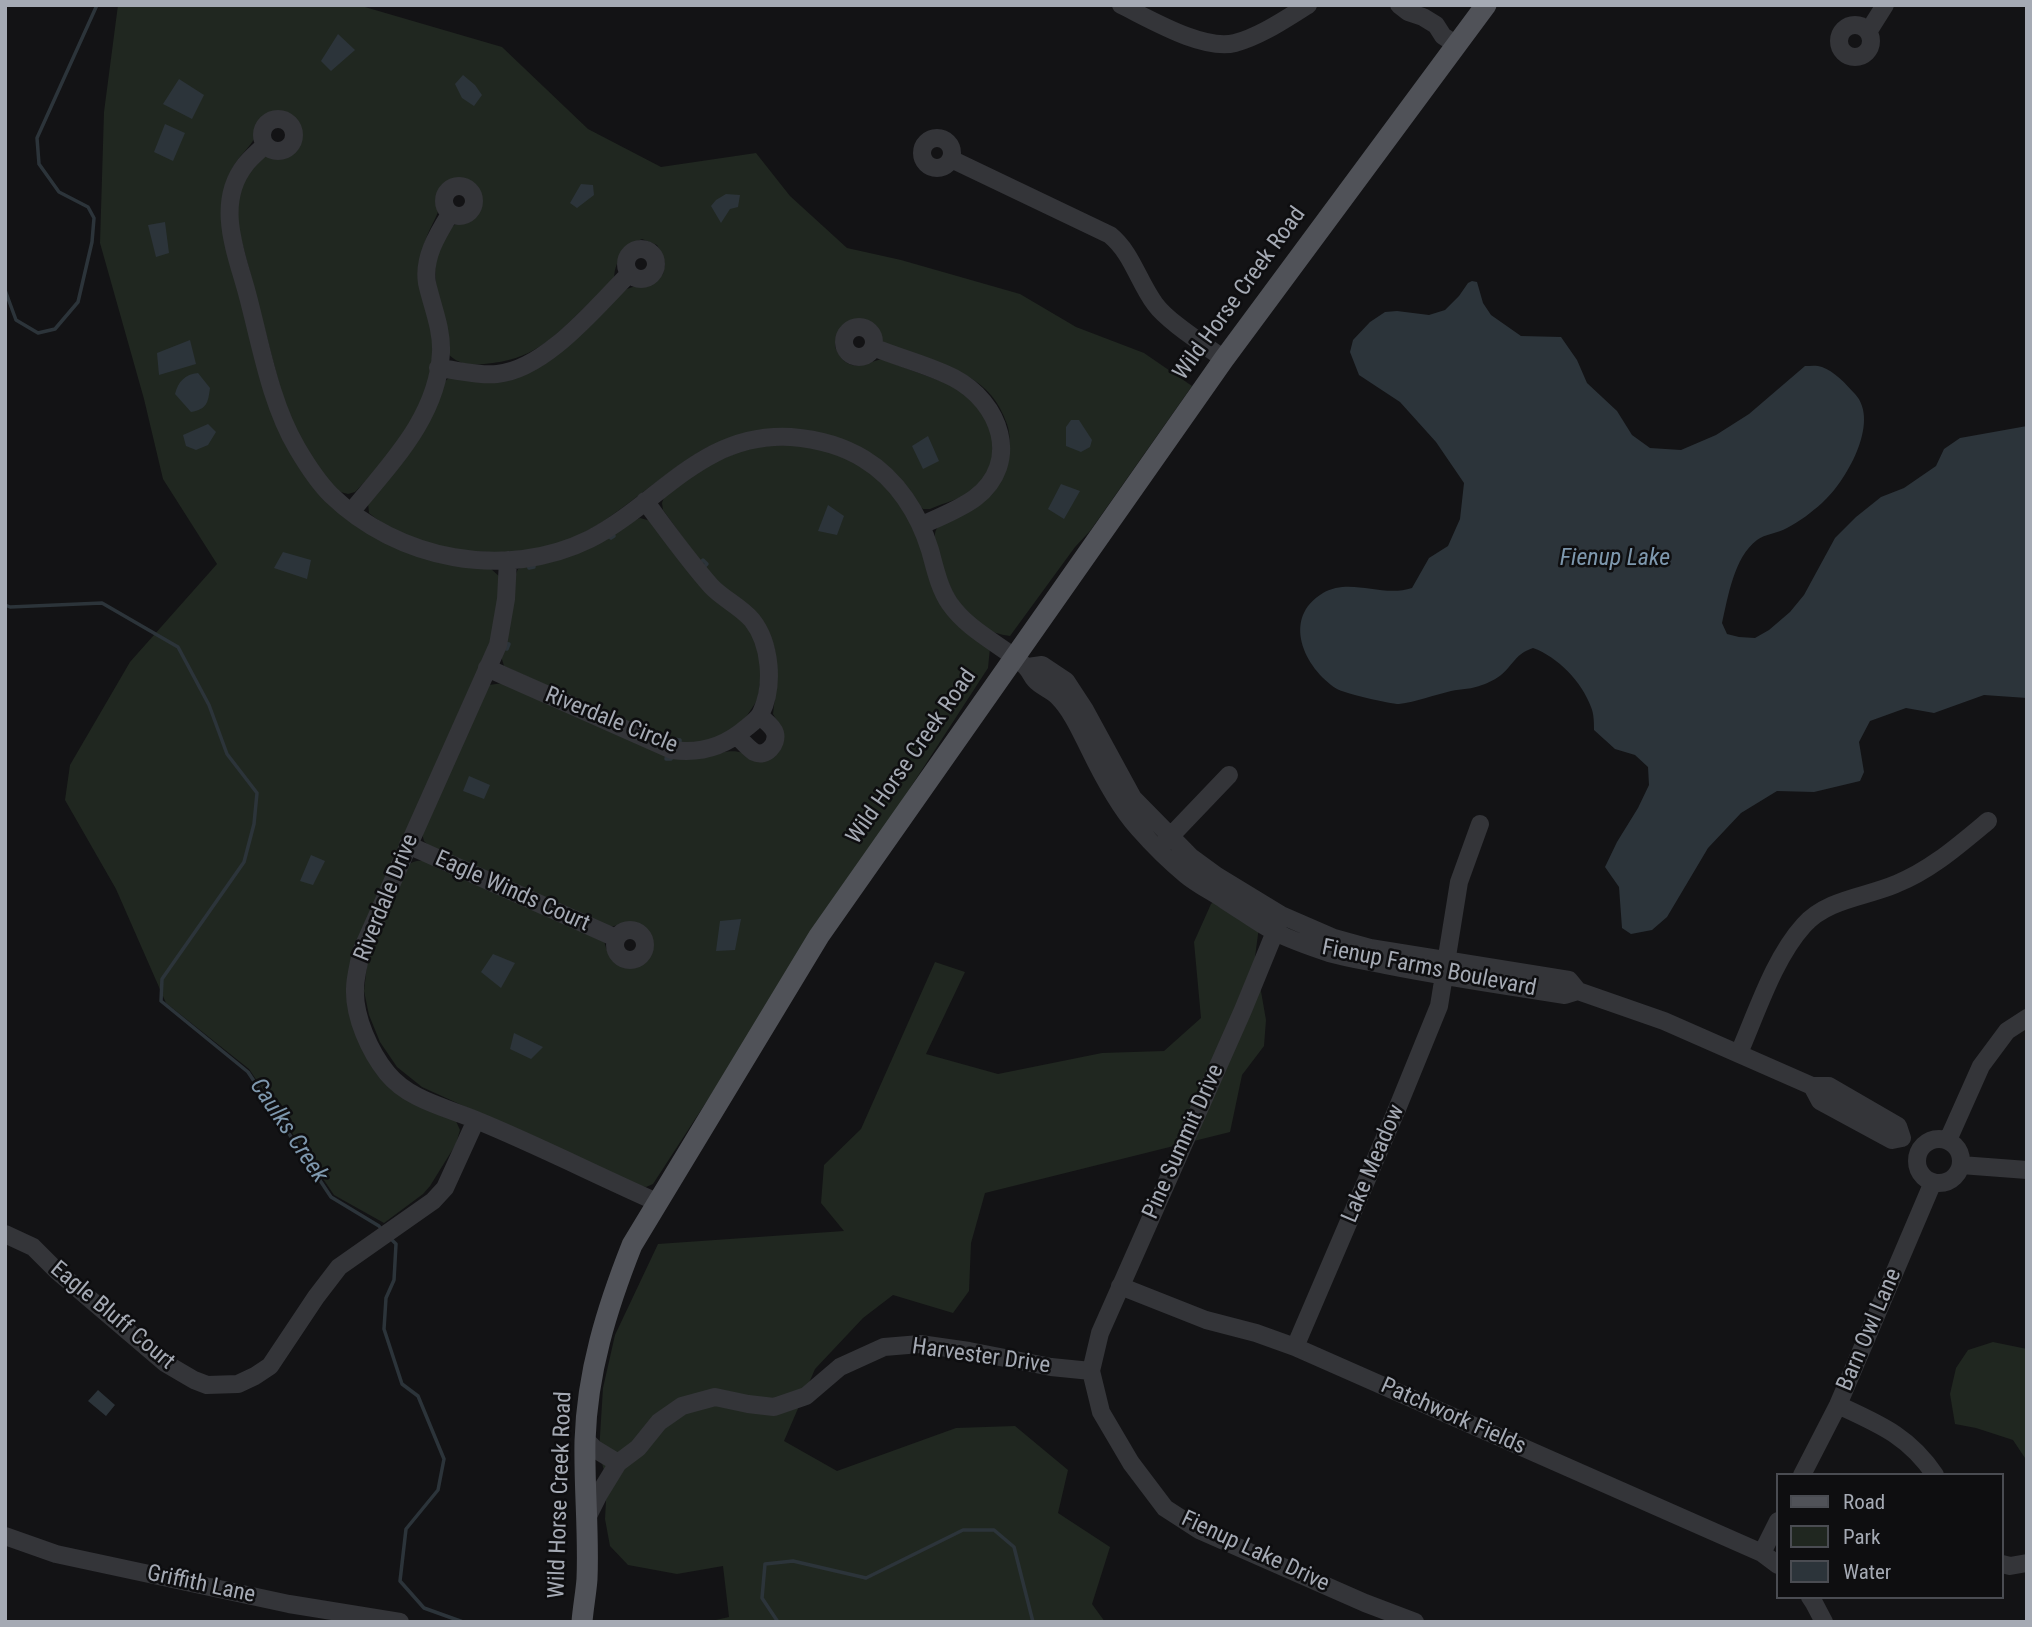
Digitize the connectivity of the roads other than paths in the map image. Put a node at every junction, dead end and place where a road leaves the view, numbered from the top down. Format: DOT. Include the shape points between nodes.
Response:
graph roads {
  1 [pos="1121,5"];
  2 [pos="1308,5"];
  3 [pos="1486,5"];
  4 [pos="1885,5"];
  5 [pos="1404,9"];
  6 [pos="1868,32"];
  7 [pos="1450,40"];
  8 [pos="265,145"];
  9 [pos="951,159"];
  10 [pos="450,214"];
  11 [pos="629,274"];
  12 [pos="873,348"];
  13 [pos="1224,359"];
  14 [pos="438,368"];
  15 [pos="645,500"];
  16 [pos="351,512"];
  17 [pos="922,525"];
  18 [pos="508,560"];
  19 [pos="1021,662"];
  20 [pos="487,668"];
  21 [pos="760,716"];
  22 [pos="737,736"];
  23 [pos="1229,775"];
  24 [pos="1988,821"];
  25 [pos="1480,824"];
  26 [pos="1164,843"];
  27 [pos="408,845"];
  28 [pos="1278,923"];
  29 [pos="616,938"];
  30 [pos="1445,969"];
  31 [pos="2027,1018"];
  32 [pos="1740,1054"];
  33 [pos="476,1120"];
  34 [pos="1948,1140"];
  35 [pos="1921,1147"];
  36 [pos="1961,1166"];
  37 [pos="2027,1170"];
  38 [pos="1933,1182"];
  39 [pos="657,1202"];
  40 [pos="5,1234"];
  41 [pos="1120,1286"];
  42 [pos="1295,1348"];
  43 [pos="1091,1371"];
  44 [pos="1838,1405"];
  45 [pos="585,1439"];
  46 [pos="618,1463"];
  47 [pos="1803,1473"];
  48 [pos="1935,1473"];
  49 [pos="587,1518"];
  50 [pos="1776,1525"];
  51 [pos="5,1536"];
  52 [pos="1762,1553"];
  53 [pos="1776,1563"];
  54 [pos="2027,1563"];
  55 [pos="2004,1564"];
  56 [pos="1811,1599"];
  57 [pos="1409,1620"];
  58 [pos="400,1622"];
  59 [pos="582,1622"];
  60 [pos="1824,1622"];
  1 -- 2 [label="street" via="1216,44 1260,33"];
  3 -- 7 [label="main road, Wild Horse Creek Road"];
  4 -- 6 [label="street"];
  5 -- 7 [label="street" via="1411,23"];
  7 -- 13 [label="main road, Wild Horse Creek Road" via="1437,70"];
  8 -- 16 [label="street, Fienup Farms Boulevard" via="239,174 230,199 229,223 281,414 313,473"];
  9 -- 13 [label="street" via="1110,234 1126,252 1156,306"];
  10 -- 14 [label="street" via="434,242 427,267 439,333"];
  11 -- 14 [label="street" via="552,350 525,367 495,374"];
  12 -- 17 [label="street" via="953,377 983,400 998,424 1002,451 993,478 976,498"];
  13 -- 19 [label="main road, Wild Horse Creek Road"];
  14 -- 16 [label="street" via="431,398 410,439"];
  15 -- 17 [label="street, Fienup Farms Boulevard" via="711,455 737,444 806,438 868,461 899,490"];
  15 -- 18 [label="street, Fienup Farms Boulevard" via="591,538 547,554"];
  15 -- 21 [label="street" via="712,587 757,628 769,669"];
  16 -- 18 [label="street, Fienup Farms Boulevard" via="388,535 425,550 451,557"];
  17 -- 19 [label="street, Fienup Farms Boulevard" via="941,587 953,609"];
  18 -- 20 [label="street, Riverdale Drive" via="498,645"];
  19 -- 26 [label="street, Fienup Farms Boulevard" via="1035,680 1060,698 1133,824"];
  19 -- 39 [label="main road, Wild Horse Creek Road" via="819,936"];
  20 -- 22 [label="street, Riverdale Circle" via="672,750 704,751"];
  20 -- 27 [label="street, Riverdale Drive"];
  21 -- 22 [label="street, Riverdale Circle"];
  21 -- 22 [label="street" via="775,734 770,750 758,754"];
  23 -- 26 [label="street"];
  24 -- 32 [label="street" via="1937,863 1896,885 1838,902 1806,922 1788,944"];
  25 -- 30 [label="street, Lake Meadow" via="1459,882"];
  26 -- 28 [label="street, Fienup Farms Boulevard" via="1186,875"];
  27 -- 29 [label="street, Eagle Winds Court"];
  27 -- 33 [label="street, Riverdale Drive" via="361,952 357,1009 374,1051 402,1087"];
  28 -- 30 [label="street, Fienup Farms Boulevard" via="1330,953"];
  28 -- 41 [label="street, Pine Summit Drive"];
  30 -- 32 [label="street, Fienup Farms Boulevard" via="1565,996 1578,990"];
  30 -- 42 [label="street, Lake Meadow" via="1439,1006"];
  31 -- 34 [label="street" via="2007,1031 1981,1066"];
  32 -- 35 [label="street, Fienup Farms Boulevard" via="1812,1086 1820,1101 1892,1140 1902,1138"];
  33 -- 39 [label="street, Riverdale Drive"];
  33 -- 40 [label="street, Eagle Bluff Court" via="445,1188 340,1267 270,1366 238,1384 207,1385 165,1363 33,1247"];
  34 -- 35 [label="street" via="1933,1139"];
  34 -- 36 [label="street" via="1959,1150"];
  35 -- 38 [label="street" via="1918,1168"];
  36 -- 37 [label="street"];
  36 -- 38 [label="street" via="1954,1178"];
  38 -- 44 [label="street, Barn Owl Lane"];
  39 -- 45 [label="main road, Wild Horse Creek Road" via="632,1245 599,1337"];
  41 -- 42 [label="street, Patchwork Fields"];
  41 -- 43 [label="street, Pine Summit Drive" via="1100,1333"];
  42 -- 52 [label="street, Patchwork Fields"];
  43 -- 46 [label="street, Harvester Drive" via="920,1344 884,1347 841,1367 806,1396 774,1407 715,1397 682,1406"];
  43 -- 57 [label="street, Fienup Lake Drive" via="1101,1412 1165,1508 1199,1530"];
  44 -- 47 [label="street, Barn Owl Lane"];
  44 -- 48 [label="street" via="1903,1438"];
  45 -- 46 [label="street"];
  45 -- 49 [label="main road, Wild Horse Creek Road"];
  46 -- 49 [label="street, Harvester Drive"];
  49 -- 59 [label="main road, Wild Horse Creek Road"];
  50 -- 52 [label="street"];
  51 -- 58 [label="street, Griffith Lane" via="82,1560 289,1604"];
  52 -- 53 [label="street, Patchwork Fields"];
  54 -- 55 [label="street"];
  56 -- 60 [label="street"];
}
